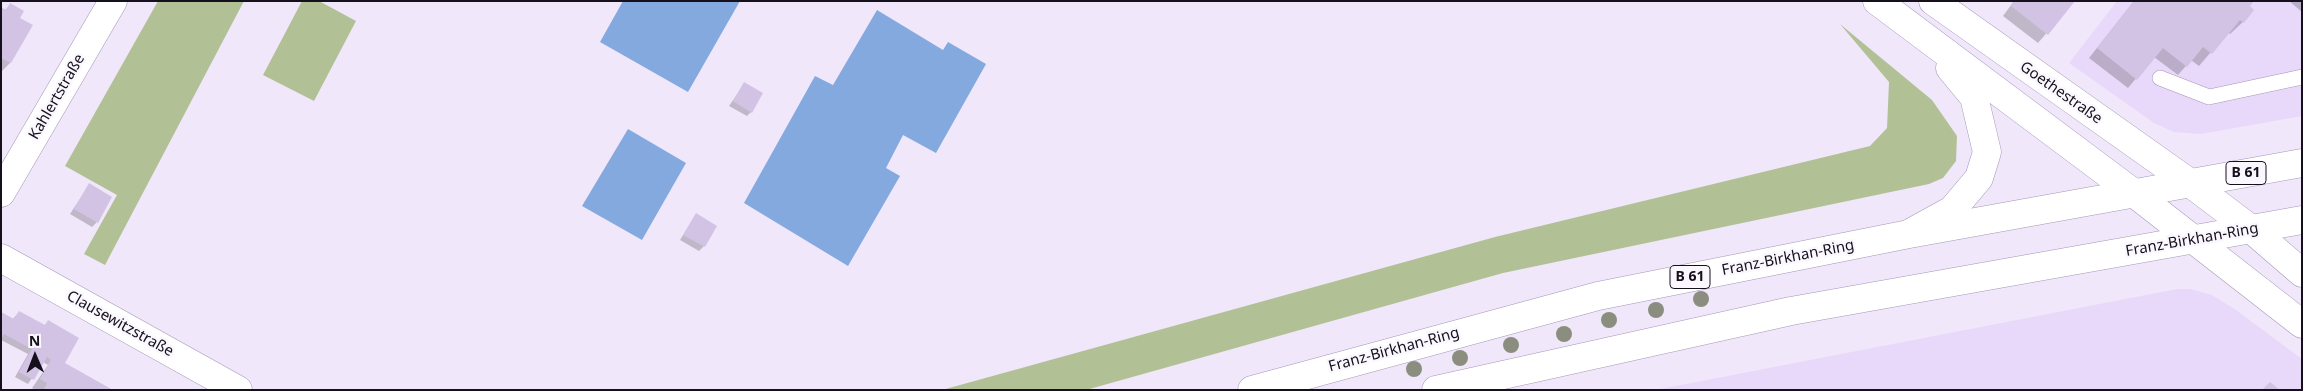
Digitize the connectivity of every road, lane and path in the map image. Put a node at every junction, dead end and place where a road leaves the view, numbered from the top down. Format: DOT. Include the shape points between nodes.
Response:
graph roads {
  1 [pos="113,1"];
  2 [pos="1877,1"];
  3 [pos="1934,1"];
  4 [pos="1924,36"];
  5 [pos="2302,77"];
  6 [pos="2160,78"];
  7 [pos="2302,163"];
  8 [pos="2190,183"];
  9 [pos="1,193"];
  10 [pos="2135,194"];
  11 [pos="2302,220"];
  12 [pos="2251,229"];
  13 [pos="1909,234"];
  14 [pos="2196,239"];
  15 [pos="1,258"];
  16 [pos="2302,273"];
  17 [pos="2302,324"];
  18 [pos="238,390"];
  19 [pos="1252,390"];
  20 [pos="1436,390"];
  1 -- 9 [label="main road, Kahlertstraße"];
  2 -- 4 [label="main road"];
  3 -- 8 [label="main road, Goethestraße"];
  4 -- 10 [label="main road"];
  4 -- 13 [label="main road" via="1974,97 1987,152 1979,178 1952,210"];
  5 -- 6 [label="lane" via="2209,98"];
  7 -- 8 [label="main road, Franz-Birkhan-Ring / B 61"];
  8 -- 10 [label="main road, Franz-Birkhan-Ring / B 61"];
  8 -- 12 [label="main road, Goethestraße"];
  10 -- 13 [label="main road, Franz-Birkhan-Ring / B 61"];
  10 -- 14 [label="main road"];
  11 -- 12 [label="main road, Franz-Birkhan-Ring"];
  12 -- 14 [label="main road, Franz-Birkhan-Ring"];
  12 -- 16 [label="main road"];
  13 -- 19 [label="main road, Franz-Birkhan-Ring / B 61" via="1598,296"];
  14 -- 17 [label="main road"];
  14 -- 20 [label="main road, Franz-Birkhan-Ring" via="1791,311"];
  15 -- 18 [label="main road, Clausewitzstraße"];
}
